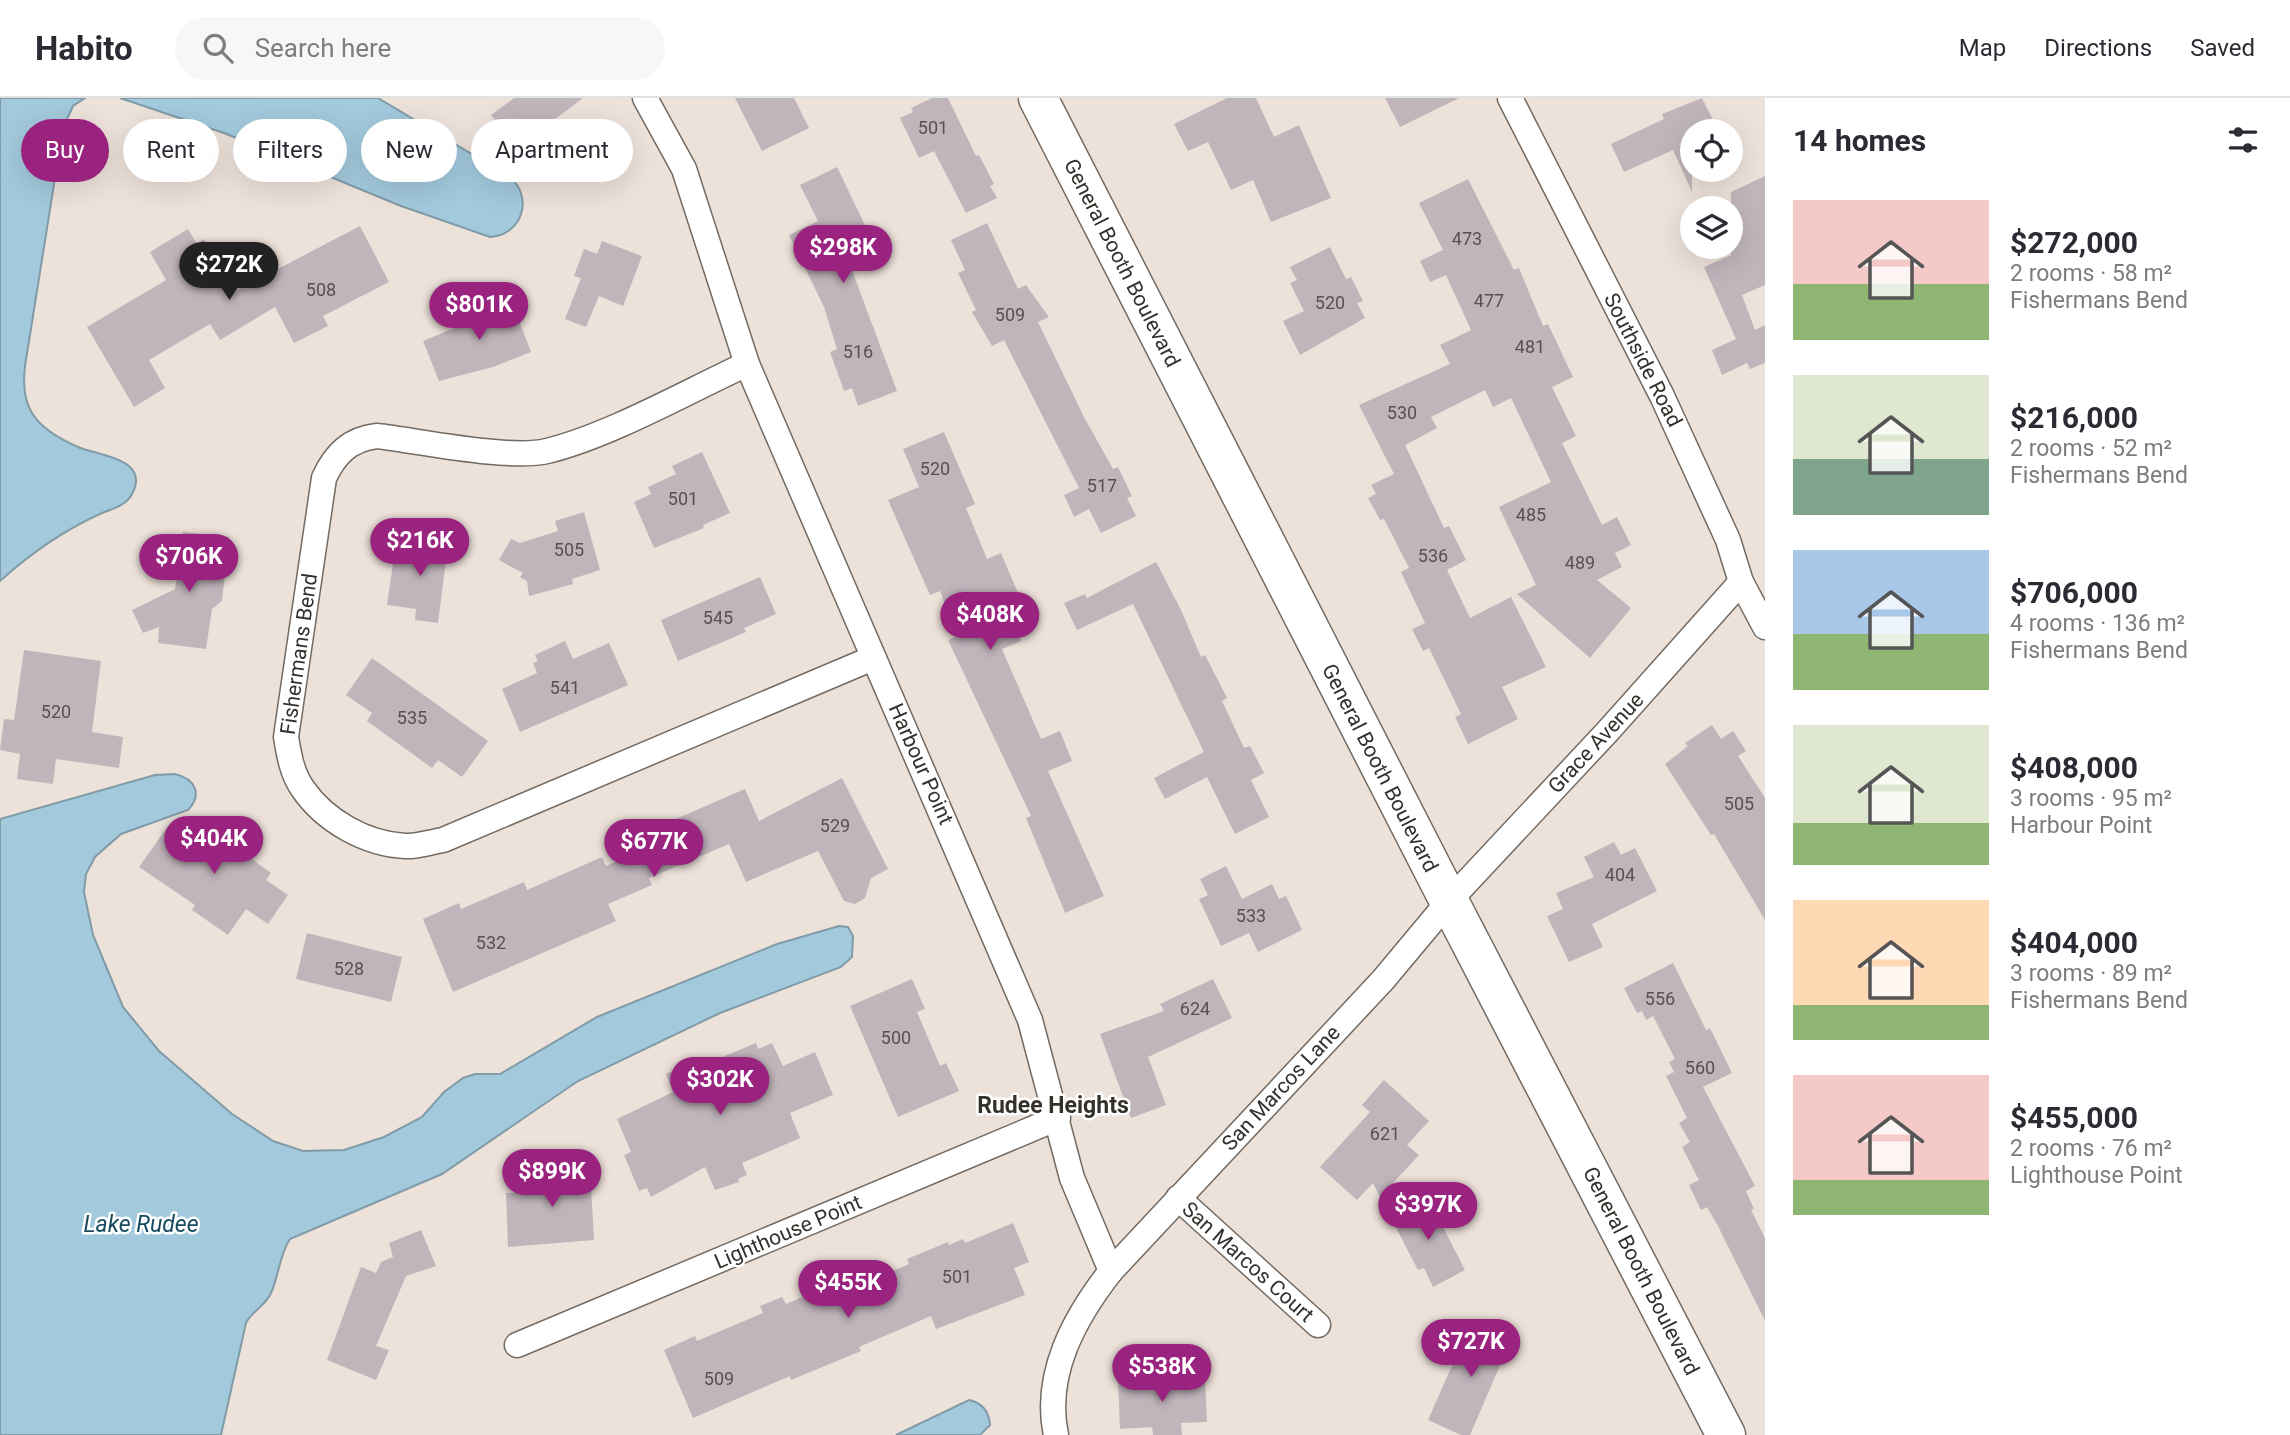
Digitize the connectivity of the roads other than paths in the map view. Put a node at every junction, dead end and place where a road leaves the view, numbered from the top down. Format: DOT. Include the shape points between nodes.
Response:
graph roads {
  1 [pos="645,98"];
  2 [pos="1038,98"];
  3 [pos="1510,98"];
  4 [pos="747,364"];
  5 [pos="1741,582"];
  6 [pos="1765,628"];
  7 [pos="873,658"];
  8 [pos="1448,901"];
  9 [pos="1058,1118"];
  10 [pos="1178,1198"];
  11 [pos="1111,1271"];
  12 [pos="1318,1325"];
  13 [pos="517,1345"];
  14 [pos="1056,1435"];
  15 [pos="1726,1435"];
  1 -- 4 [label="street, Harbour Point" via="684,169"];
  2 -- 8 [label="highway, General Booth Boulevard"];
  3 -- 5 [label="street, Southside Road" via="1662,396 1728,540"];
  4 -- 7 [label="street, Harbour Point"];
  4 -- 7 [label="street, Fishermans Bend" via="603,431 547,451 519,453 377,436 360,438 334,457 324,478 286,737 291,763 318,807 355,833 384,844 431,842"];
  5 -- 6 [label="street, Southside Road"];
  5 -- 8 [label="street, Grace Avenue"];
  7 -- 9 [label="street, Harbour Point" via="1025,1007"];
  8 -- 10 [label="street, San Marcos Lane" via="1382,980"];
  8 -- 15 [label="highway, General Booth Boulevard"];
  9 -- 11 [label="street, Harbour Point" via="1072,1178"];
  9 -- 13 [label="street, Lighthouse Point"];
  10 -- 11 [label="street, San Marcos Lane"];
  10 -- 12 [label="street, San Marcos Court"];
  11 -- 14 [label="street" via="1076,1321 1061,1357 1054,1394"];
}
